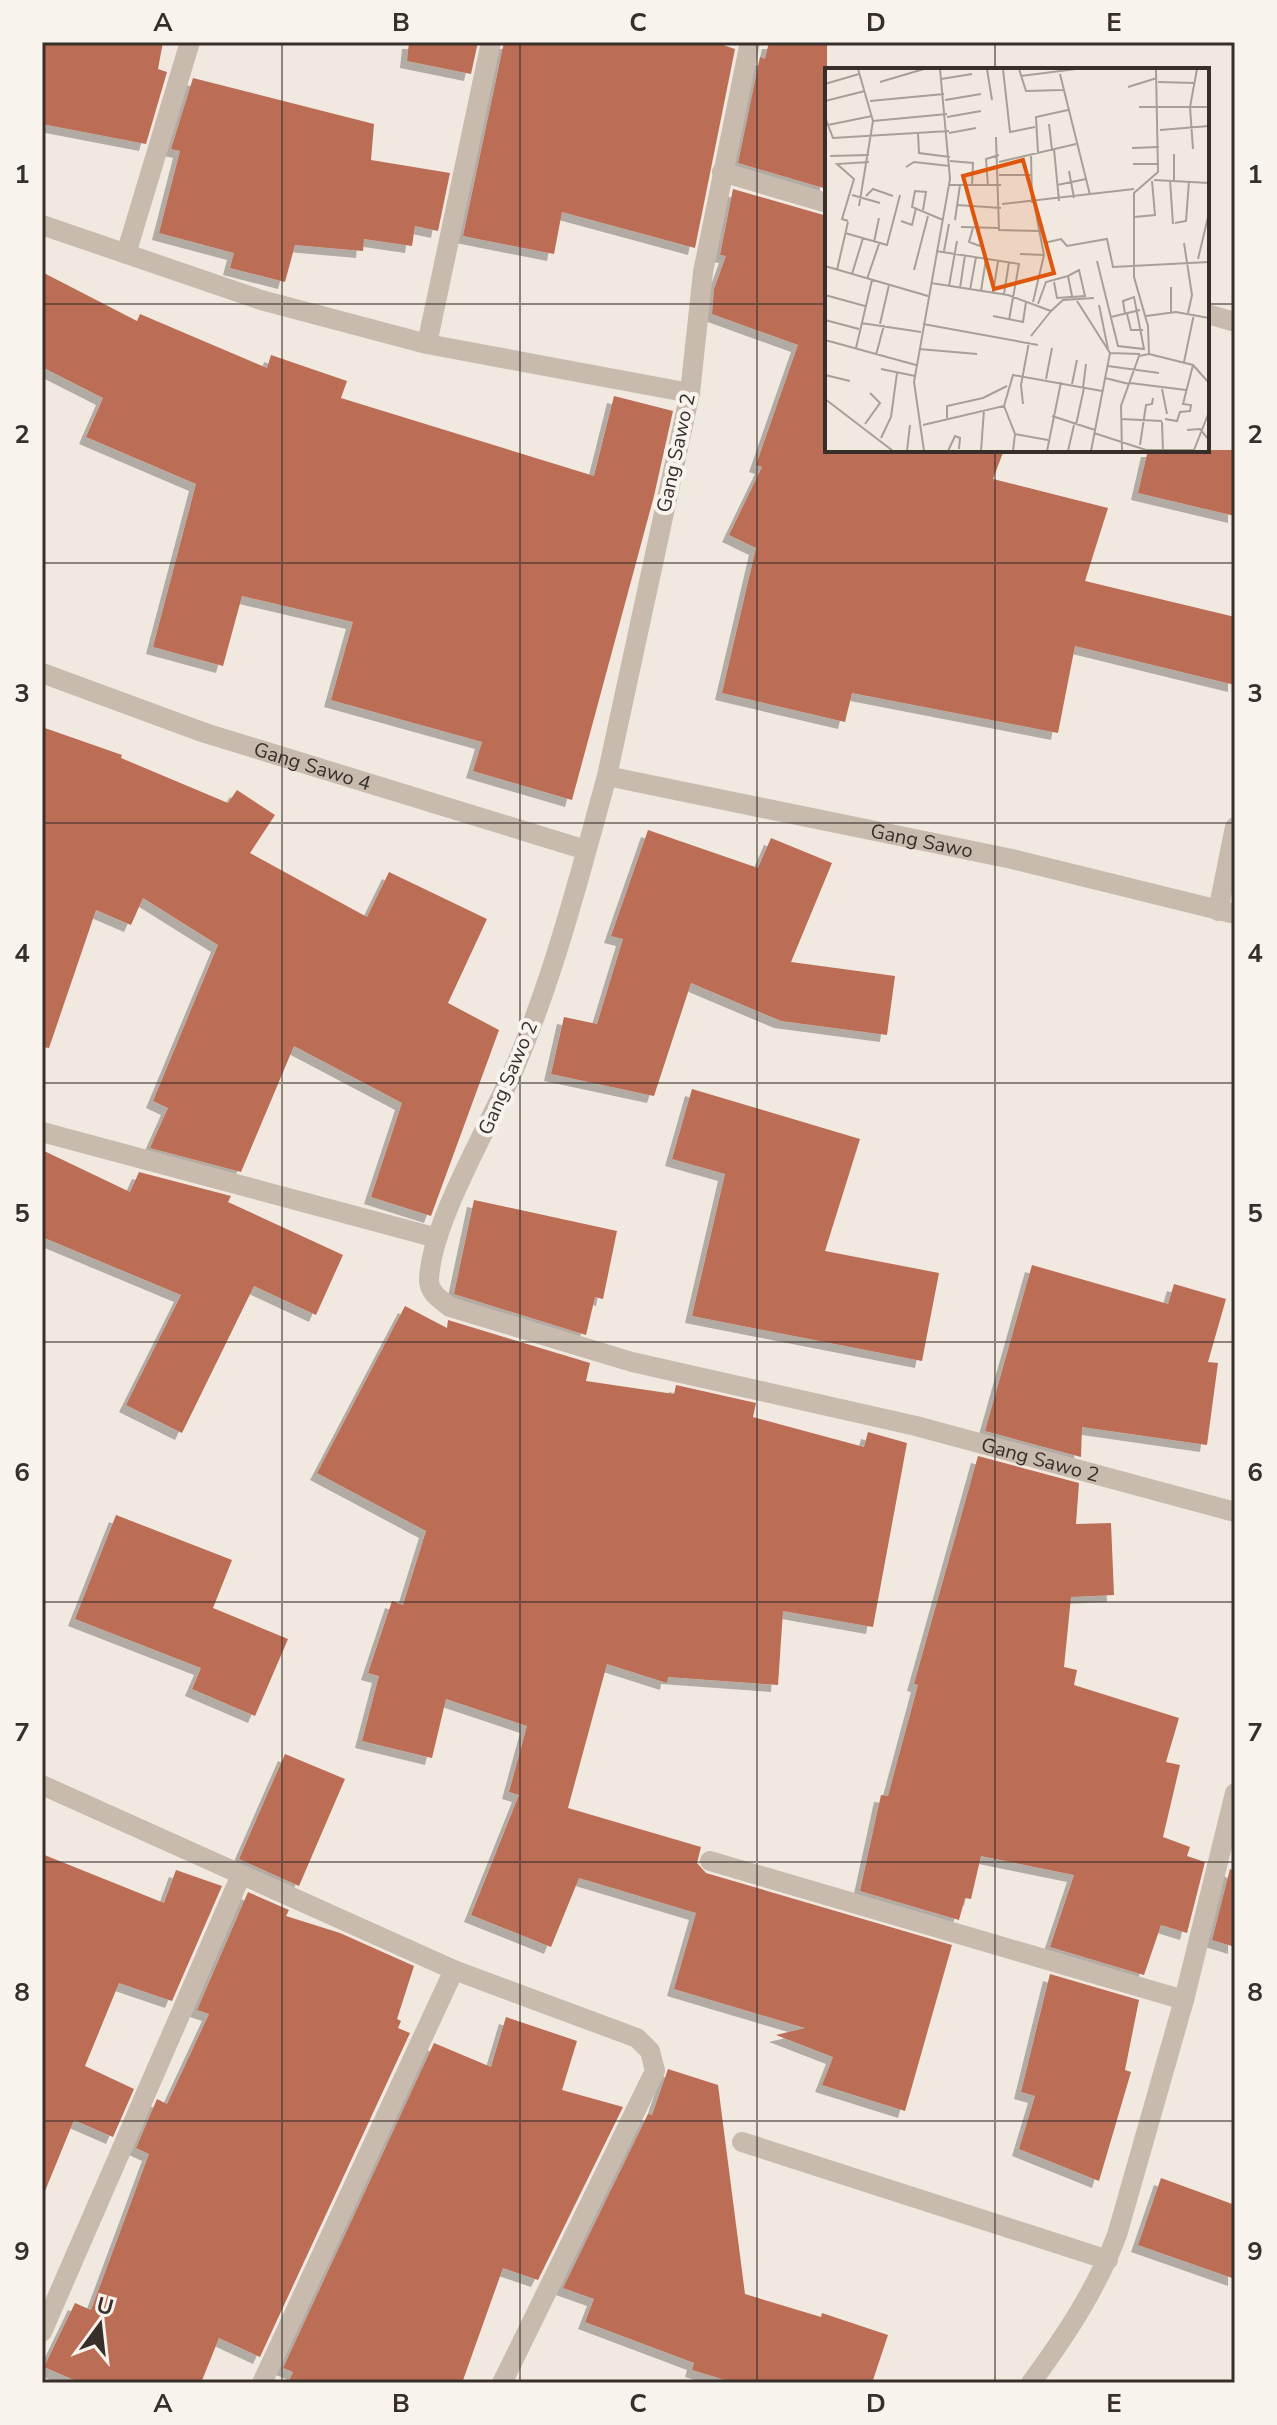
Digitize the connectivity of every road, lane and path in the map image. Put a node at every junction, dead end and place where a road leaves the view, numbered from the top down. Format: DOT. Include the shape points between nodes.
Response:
graph roads {
  1 [pos="190,42"];
  2 [pos="491,42"];
  3 [pos="750,42"];
  4 [pos="722,172"];
  5 [pos="825,202"];
  6 [pos="42,225"];
  7 [pos="126,254"];
  8 [pos="1209,315"];
  9 [pos="1235,322"];
  10 [pos="427,344"];
  11 [pos="690,393"];
  12 [pos="42,673"];
  13 [pos="607,776"];
  14 [pos="1235,827"];
  15 [pos="586,850"];
  16 [pos="1226,912"];
  17 [pos="42,1132"];
  18 [pos="437,1238"];
  19 [pos="1235,1512"];
  20 [pos="42,1785"];
  21 [pos="1235,1793"];
  22 [pos="710,1861"];
  23 [pos="241,1875"];
  24 [pos="454,1970"];
  25 [pos="1184,2000"];
  26 [pos="742,2142"];
  27 [pos="1108,2260"];
  28 [pos="42,2332"];
  29 [pos="262,2383"];
  30 [pos="502,2383"];
  31 [pos="1031,2383"];
  1 -- 7 [label="street"];
  2 -- 10 [label="street"];
  3 -- 4 [label="street, Gang Sawo 2"];
  4 -- 5 [label="street"];
  4 -- 11 [label="street, Gang Sawo 2" via="703,272"];
  6 -- 7 [label="street"];
  7 -- 10 [label="street" via="261,300"];
  8 -- 9 [label="street"];
  10 -- 11 [label="street"];
  11 -- 13 [label="street, Gang Sawo 2"];
  12 -- 15 [label="street, Gang Sawo 4" via="205,733"];
  13 -- 15 [label="street, Gang Sawo 2"];
  13 -- 16 [label="street, Gang Sawo" via="1012,859"];
  14 -- 16 [label="street"];
  15 -- 18 [label="street, Gang Sawo 2" via="520,1055"];
  17 -- 18 [label="street"];
  18 -- 19 [label="street, Gang Sawo 2" via="429,1283 433,1294 450,1307 632,1362 916,1426"];
  20 -- 23 [label="street"];
  21 -- 25 [label="street"];
  22 -- 25 [label="street"];
  23 -- 24 [label="street"];
  23 -- 28 [label="street"];
  24 -- 29 [label="street"];
  24 -- 30 [label="street" via="637,2038 650,2051 655,2071"];
  25 -- 27 [label="street"];
  26 -- 27 [label="street"];
  27 -- 31 [label="street" via="1074,2324"];
}
